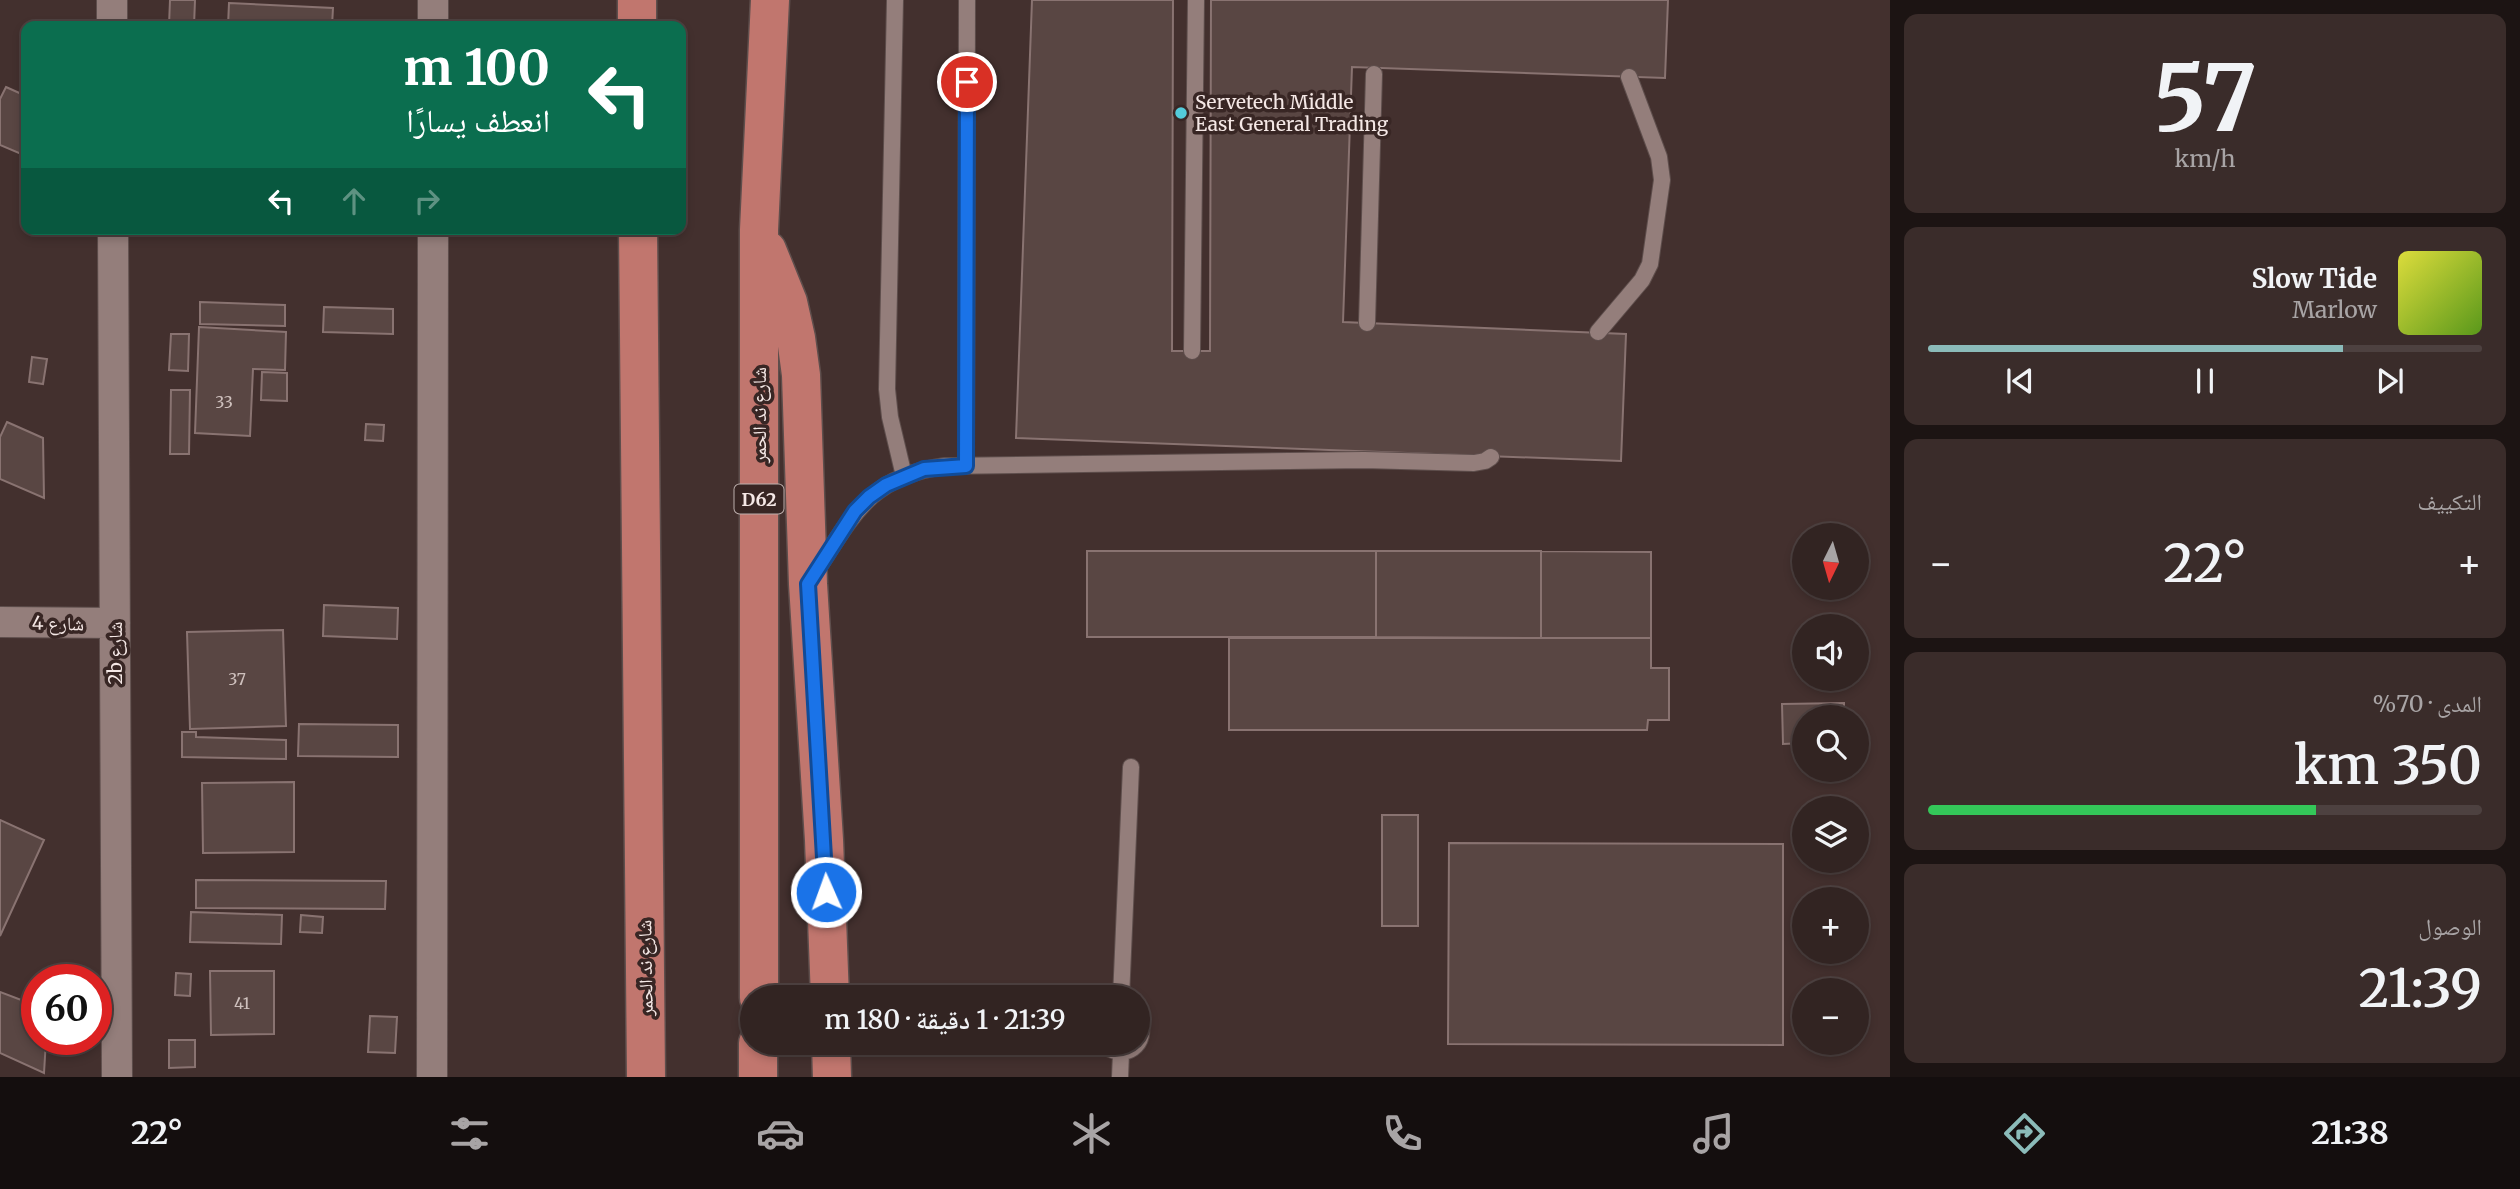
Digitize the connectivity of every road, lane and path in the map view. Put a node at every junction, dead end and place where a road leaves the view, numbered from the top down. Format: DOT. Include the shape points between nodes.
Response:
graph roads {
  1 [pos="112,0"];
  2 [pos="433,0"];
  3 [pos="637,0"];
  4 [pos="770,0"];
  5 [pos="895,0"];
  6 [pos="967,0"];
  7 [pos="1196,0"];
  8 [pos="112,21"];
  9 [pos="433,21"];
  10 [pos="637,21"];
  11 [pos="1374,74"];
  12 [pos="1629,77"];
  13 [pos="759,230"];
  14 [pos="113,235"];
  15 [pos="433,235"];
  16 [pos="638,235"];
  17 [pos="1367,323"];
  18 [pos="1598,332"];
  19 [pos="1192,351"];
  20 [pos="1191,445"];
  21 [pos="1491,457"];
  22 [pos="1190,463"];
  23 [pos="966,466"];
  24 [pos="904,476"];
  25 [pos="808,584"];
  26 [pos="0,622"];
  27 [pos="115,623"];
  28 [pos="1131,767"];
  29 [pos="758,985"];
  30 [pos="830,985"];
  31 [pos="1122,985"];
  32 [pos="758,1055"];
  33 [pos="831,1055"];
  34 [pos="1121,1055"];
  35 [pos="117,1077"];
  36 [pos="432,1077"];
  37 [pos="646,1077"];
  38 [pos="758,1077"];
  39 [pos="832,1077"];
  40 [pos="1120,1077"];
  1 -- 8 [label="street"];
  2 -- 9 [label="street"];
  3 -- 10 [label="main road"];
  4 -- 13 [label="main road, شارع ند الحمر / D62"];
  5 -- 24 [label="lane" via="887,389"];
  6 -- 23 [label="lane"];
  7 -- 19 [label="lane"];
  11 -- 17 [label="lane"];
  12 -- 18 [label="lane" via="1659,157 1662,180 1650,264"];
  13 -- 25 [label="main road" via="788,302 796,338"];
  13 -- 29 [label="main road, شارع ند الحمر / D62"];
  14 -- 27 [label="street, 2b شارع"];
  15 -- 36 [label="street"];
  16 -- 37 [label="main road, شارع ند الحمر"];
  20 -- 22 [label="lane"];
  21 -- 22 [label="lane" via="1474,463 1364,456"];
  22 -- 23 [label="lane"];
  23 -- 24 [label="lane" via="924,469"];
  24 -- 25 [label="lane" via="855,511"];
  25 -- 30 [label="main road"];
  26 -- 27 [label="street, شارع 4"];
  27 -- 35 [label="street, 2b شارع"];
  28 -- 31 [label="lane"];
  32 -- 38 [label="main road"];
  33 -- 39 [label="main road"];
  34 -- 40 [label="lane"];
}
